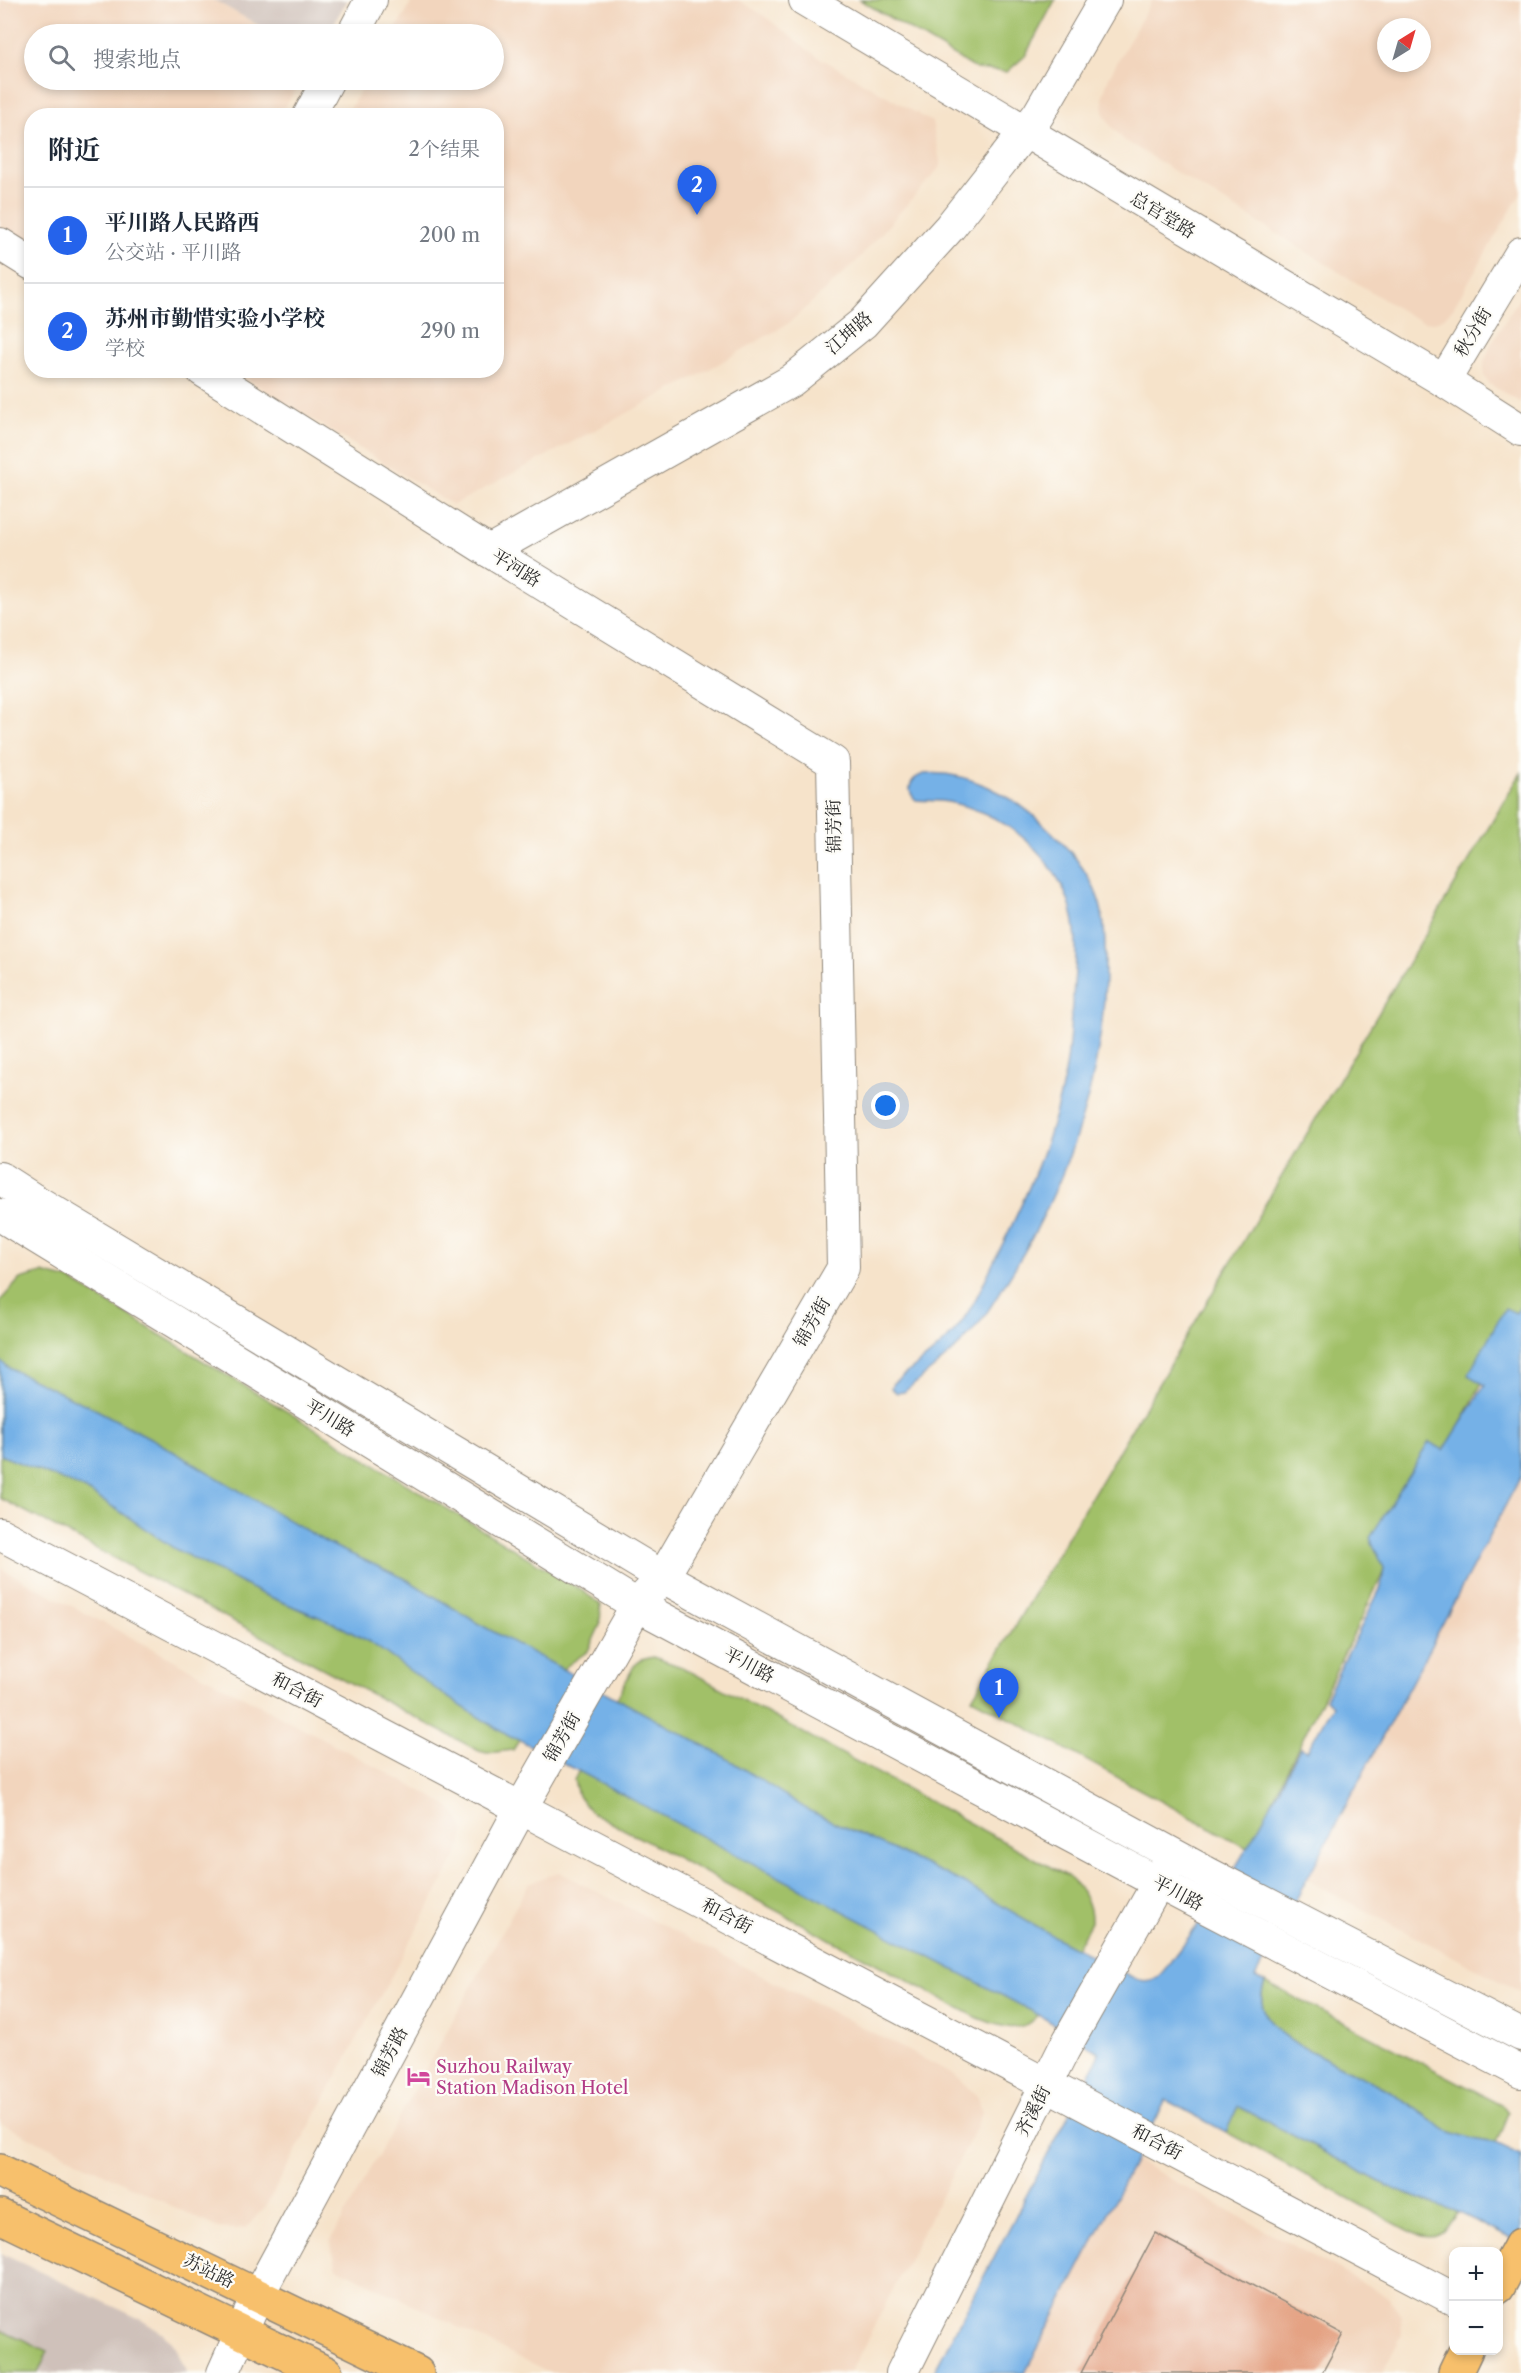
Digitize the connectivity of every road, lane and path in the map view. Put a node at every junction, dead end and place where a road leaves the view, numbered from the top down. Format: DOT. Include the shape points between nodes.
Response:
graph roads {
  1 [pos="371,0"];
  2 [pos="805,0"];
  3 [pos="1105,0"];
  4 [pos="358,24"];
  5 [pos="323,90"];
  6 [pos="313,108"];
  7 [pos="1024,132"];
  8 [pos="0,244"];
  9 [pos="1521,253"];
  10 [pos="24,259"];
  11 [pos="215,378"];
  12 [pos="1444,381"];
  13 [pos="1521,430"];
  14 [pos="489,551"];
  15 [pos="832,762"];
  16 [pos="0,1178"];
  17 [pos="31,1198"];
  18 [pos="4,1227"];
  19 [pos="0,1534"];
  20 [pos="663,1577"];
  21 [pos="637,1605"];
  22 [pos="521,1808"];
  23 [pos="1174,1855"];
  24 [pos="1157,1882"];
  25 [pos="1521,2035"];
  26 [pos="1521,2072"];
  27 [pos="1056,2089"];
  28 [pos="0,2171"];
  29 [pos="0,2216"];
  30 [pos="1518,2250"];
  31 [pos="1503,2278"];
  32 [pos="258,2295"];
  33 [pos="1449,2295"];
  34 [pos="240,2333"];
  35 [pos="1464,2355"];
  36 [pos="223,2373"];
  37 [pos="326,2373"];
  38 [pos="417,2373"];
  39 [pos="902,2373"];
  40 [pos="1455,2373"];
  1 -- 4 [label="street"];
  2 -- 7 [label="street, 总官堂路"];
  3 -- 7 [label="street, 江坤路" via="1038,115"];
  5 -- 6 [label="street"];
  7 -- 12 [label="street, 总官堂路"];
  7 -- 14 [label="street, 江坤路" via="950,227 863,323 792,381"];
  8 -- 10 [label="street"];
  9 -- 12 [label="street, 秋分街"];
  11 -- 14 [label="street, 平河路"];
  12 -- 13 [label="street, 总官堂路"];
  14 -- 15 [label="street, 平河路"];
  15 -- 20 [label="street, 锦芳街" via="843,1268"];
  16 -- 17 [label="street, 平川路"];
  17 -- 18 [label="street"];
  17 -- 20 [label="street, 平川路"];
  18 -- 21 [label="street, 平川路"];
  19 -- 22 [label="street, 和合街"];
  20 -- 21 [label="street, 锦芳街"];
  20 -- 23 [label="street, 平川路"];
  21 -- 22 [label="street, 锦芳街"];
  21 -- 24 [label="street, 平川路"];
  22 -- 27 [label="street, 和合街"];
  22 -- 32 [label="street, 锦芳路"];
  23 -- 24 [label="street, 齐溪街"];
  23 -- 25 [label="street, 平川路"];
  24 -- 26 [label="street, 平川路"];
  24 -- 27 [label="street, 齐溪街" via="1064,2049"];
  27 -- 33 [label="street, 和合街"];
  27 -- 39 [label="street, 齐溪街"];
  28 -- 32 [label="main road, 苏站路"];
  29 -- 34 [label="main road"];
  30 -- 31 [label="main road"];
  32 -- 34 [label="street, 锦芳路"];
  32 -- 38 [label="main road, 苏站路"];
  34 -- 36 [label="street, 锦芳路"];
  34 -- 37 [label="main road"];
  35 -- 40 [label="main road"];
}
